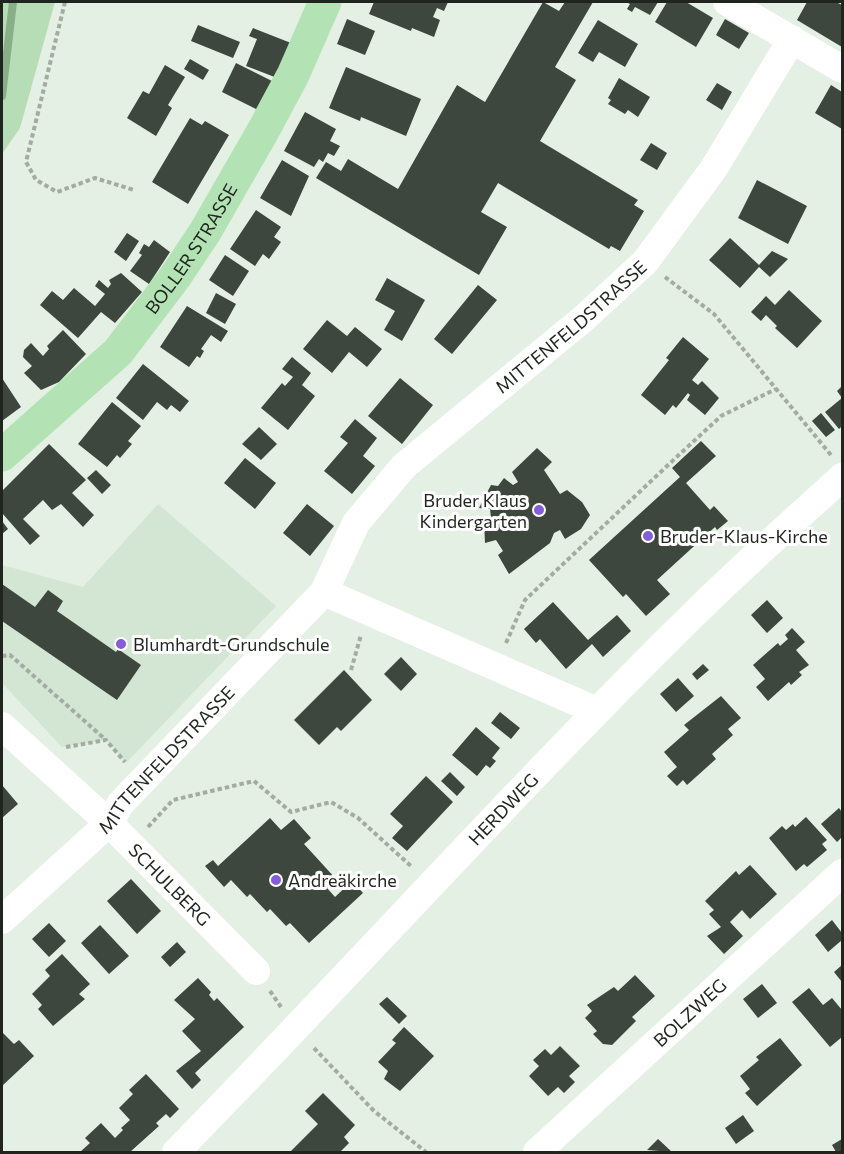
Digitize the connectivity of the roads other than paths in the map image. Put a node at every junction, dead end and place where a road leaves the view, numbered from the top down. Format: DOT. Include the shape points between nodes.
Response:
graph roads {
  1 [pos="325,2"];
  2 [pos="727,2"];
  3 [pos="792,39"];
  4 [pos="843,69"];
  5 [pos="2,454"];
  6 [pos="839,469"];
  7 [pos="324,592"];
  8 [pos="597,711"];
  9 [pos="2,726"];
  10 [pos="109,823"];
  11 [pos="843,873"];
  12 [pos="2,920"];
  13 [pos="256,971"];
  14 [pos="176,1152"];
  15 [pos="537,1152"];
  1 -- 5 [label="main road, BOLLER STRASSE" via="263,131 206,232 175,277 118,352"];
  2 -- 3 [label="street"];
  3 -- 4 [label="street"];
  3 -- 7 [label="street, MITTENFELDSTRASSE" via="714,168 645,262 583,319 404,466 356,523"];
  6 -- 8 [label="street, HERDWEG"];
  7 -- 8 [label="street"];
  7 -- 10 [label="street, MITTENFELDSTRASSE" via="121,803"];
  8 -- 14 [label="street, HERDWEG" via="297,1030"];
  9 -- 10 [label="street, SCHULBERG"];
  10 -- 12 [label="street, MITTENFELDSTRASSE"];
  10 -- 13 [label="street, SCHULBERG"];
  11 -- 15 [label="street, BOLZWEG"];
}
